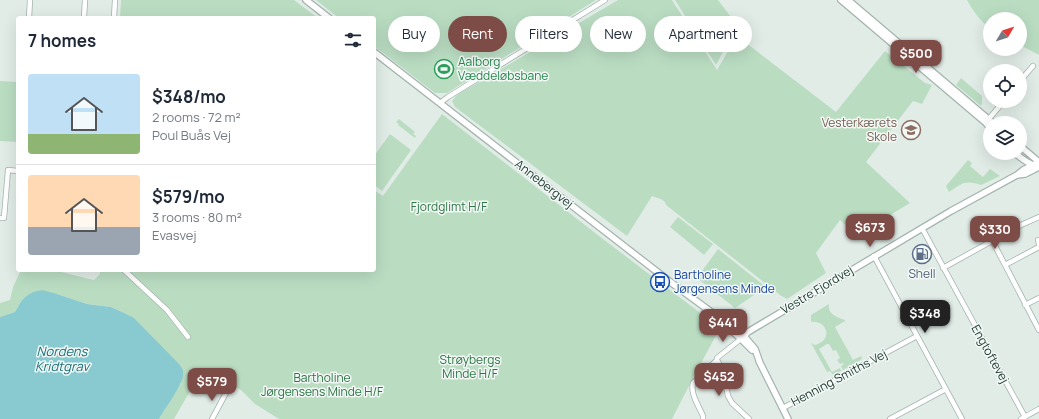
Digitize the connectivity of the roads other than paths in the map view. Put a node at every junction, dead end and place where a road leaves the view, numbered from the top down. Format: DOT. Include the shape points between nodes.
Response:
graph roads {
  1 [pos="30,0"];
  2 [pos="85,0"];
  3 [pos="115,0"];
  4 [pos="306,0"];
  5 [pos="605,0"];
  6 [pos="841,0"];
  7 [pos="848,0"];
  8 [pos="29,16"];
  9 [pos="84,16"];
  10 [pos="114,16"];
  11 [pos="327,16"];
  12 [pos="376,54"];
  13 [pos="1033,66"];
  14 [pos="1027,73"];
  15 [pos="440,103"];
  16 [pos="983,117"];
  17 [pos="983,117"];
  18 [pos="1027,153"];
  19 [pos="1024,160"];
  20 [pos="1038,164"];
  21 [pos="16,171"];
  22 [pos="1039,217"];
  23 [pos="0,218"];
  24 [pos="922,228"];
  25 [pos="993,242"];
  26 [pos="1039,247"];
  27 [pos="874,256"];
  28 [pos="1005,265"];
  29 [pos="943,268"];
  30 [pos="126,272"];
  31 [pos="1039,298"];
  32 [pos="1025,305"];
  33 [pos="1039,330"];
  34 [pos="917,336"];
  35 [pos="188,337"];
  36 [pos="743,337"];
  37 [pos="717,360"];
  38 [pos="946,389"];
  39 [pos="226,393"];
  40 [pos="783,408"];
  41 [pos="1039,409"];
  42 [pos="1023,418"];
  43 [pos="212,419"];
  44 [pos="703,419"];
  45 [pos="749,419"];
  46 [pos="788,419"];
  47 [pos="890,419"];
  48 [pos="962,419"];
  1 -- 8 [label="street"];
  2 -- 9 [label="street"];
  3 -- 10 [label="street"];
  4 -- 11 [label="street"];
  5 -- 15 [label="street"];
  6 -- 16 [label="street"];
  7 -- 17 [label="street"];
  12 -- 15 [label="street, Annebergvej"];
  13 -- 14 [label="street"];
  15 -- 36 [label="street, Annebergvej" via="714,315 732,332"];
  18 -- 20 [label="street"];
  19 -- 20 [label="street"];
  20 -- 24 [label="street, Vestre Fjordvej"];
  21 -- 23 [label="street" via="8,170 4,218"];
  22 -- 25 [label="street"];
  24 -- 27 [label="street, Vestre Fjordvej"];
  24 -- 29 [label="street, Engtoftevej"];
  25 -- 28 [label="street"];
  25 -- 29 [label="street"];
  26 -- 28 [label="street"];
  27 -- 34 [label="street"];
  27 -- 36 [label="street, Vestre Fjordvej"];
  28 -- 32 [label="street"];
  29 -- 42 [label="street, Engtoftevej"];
  30 -- 35 [label="street" via="167,310"];
  31 -- 32 [label="street"];
  32 -- 33 [label="street"];
  34 -- 38 [label="street"];
  34 -- 40 [label="street, Henning Smiths Vej"];
  36 -- 37 [label="street"];
  36 -- 40 [label="street, Annebergvej" via="760,363"];
  37 -- 44 [label="street" via="692,387"];
  37 -- 45 [label="street" via="728,396"];
  38 -- 47 [label="street"];
  38 -- 48 [label="street"];
  39 -- 43 [label="street"];
  40 -- 46 [label="street, Annebergvej"];
  41 -- 42 [label="street"];
}
